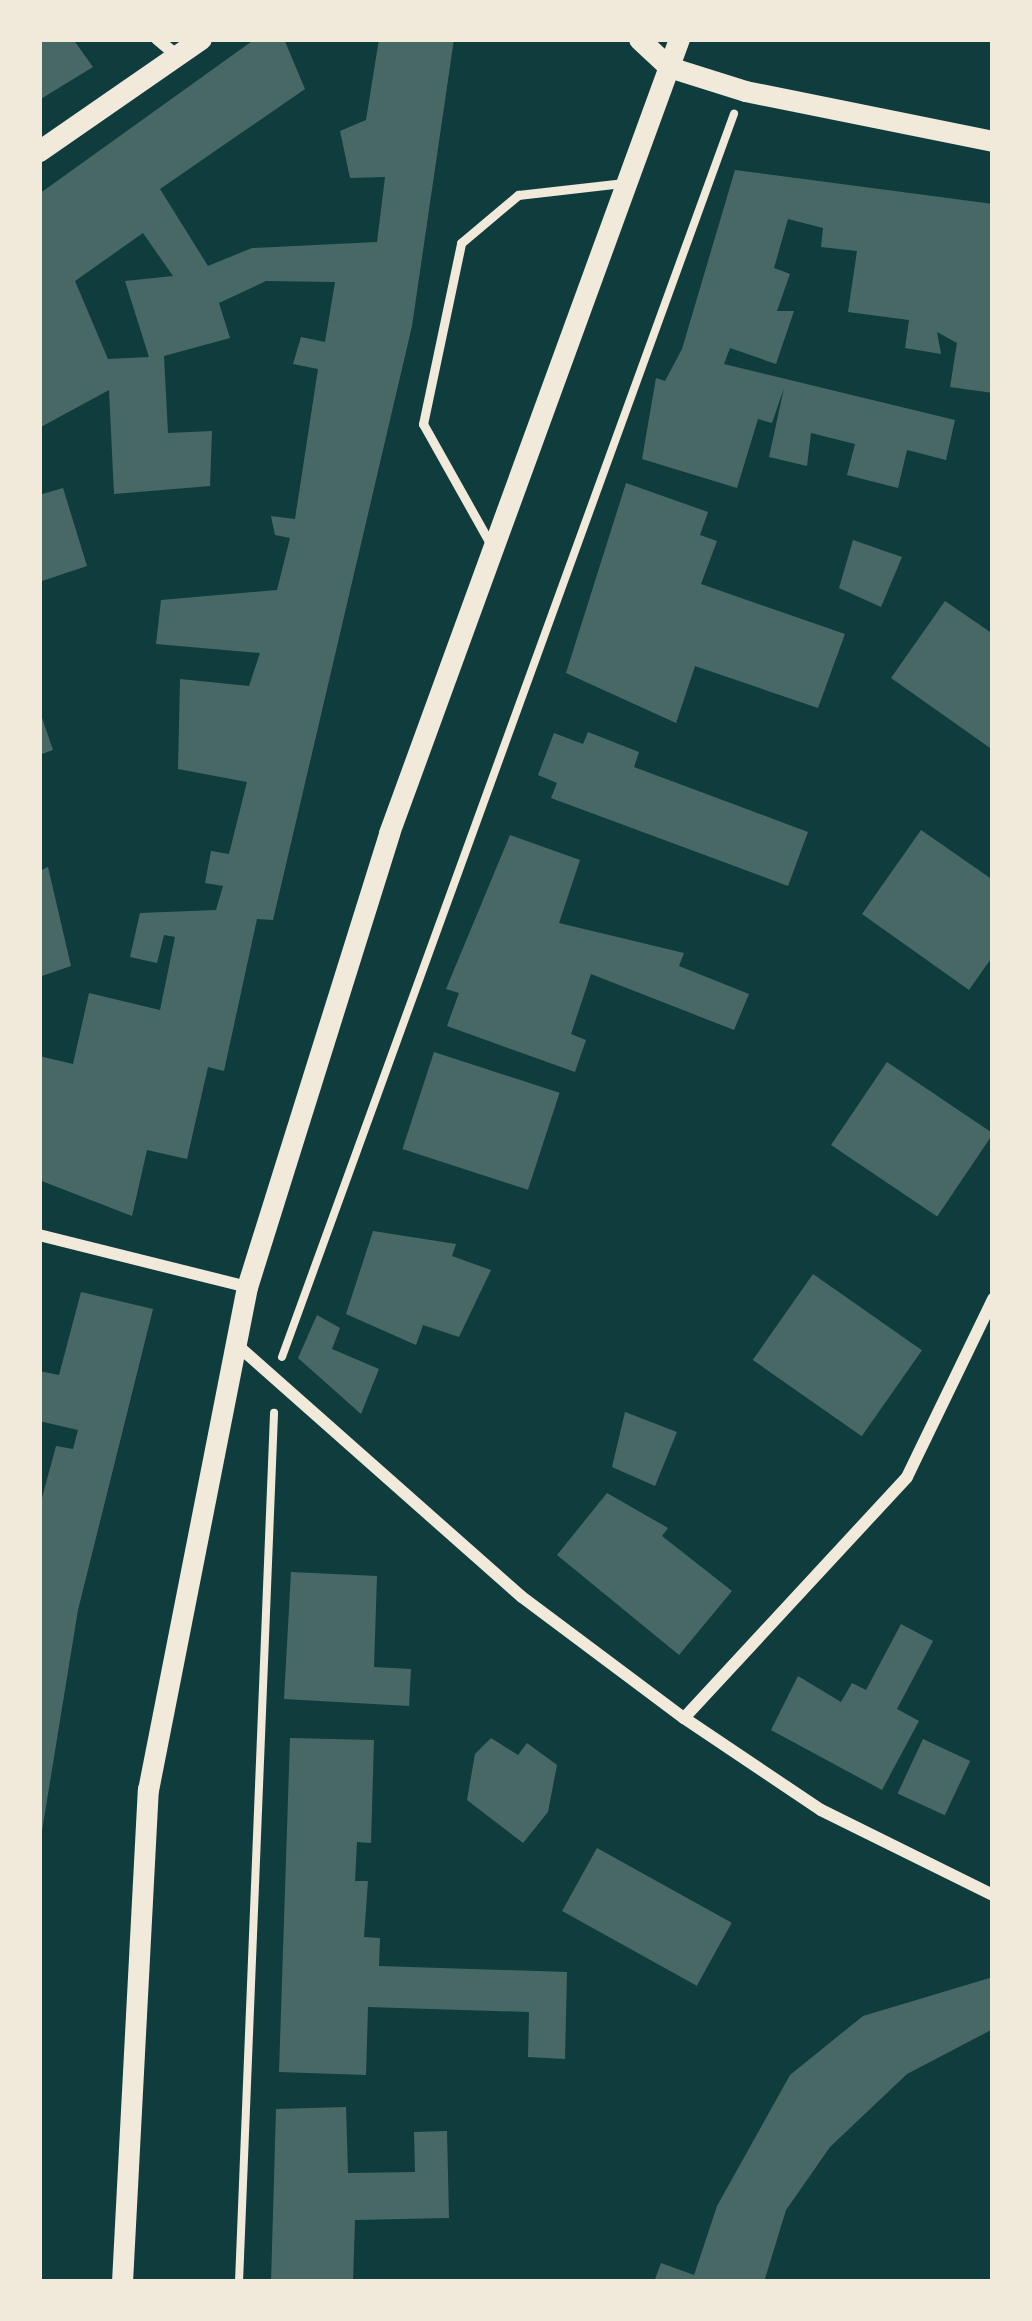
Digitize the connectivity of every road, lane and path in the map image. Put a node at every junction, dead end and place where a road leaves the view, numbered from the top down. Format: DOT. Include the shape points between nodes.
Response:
graph roads {
  1 [pos="157,39"];
  2 [pos="201,39"];
  3 [pos="639,39"];
  4 [pos="679,39"];
  5 [pos="177,56"];
  6 [pos="669,67"];
  7 [pos="745,91"];
  8 [pos="993,141"];
  9 [pos="39,151"];
  10 [pos="629,183"];
  11 [pos="494,550"];
  12 [pos="39,1235"];
  13 [pos="248,1287"];
  14 [pos="993,1299"];
  15 [pos="237,1346"];
  16 [pos="277,1376"];
  17 [pos="683,1718"];
  18 [pos="993,1895"];
  19 [pos="122,2282"];
  20 [pos="239,2282"];
  1 -- 5 [label="street"];
  2 -- 5 [label="street"];
  3 -- 6 [label="street"];
  4 -- 6 [label="street"];
  5 -- 9 [label="street"];
  6 -- 7 [label="street"];
  6 -- 10 [label="street"];
  7 -- 8 [label="street"];
  7 -- 16 [label="path" via="456,855"];
  10 -- 11 [label="street"];
  10 -- 11 [label="lane" via="518,195 461,243 423,424"];
  11 -- 13 [label="street" via="389,832"];
  12 -- 13 [label="street"];
  13 -- 15 [label="street"];
  14 -- 17 [label="street" via="907,1477"];
  15 -- 16 [label="street"];
  15 -- 19 [label="street" via="148,1790"];
  16 -- 17 [label="street" via="522,1597"];
  16 -- 20 [label="path"];
  17 -- 18 [label="street" via="821,1810"];
}
